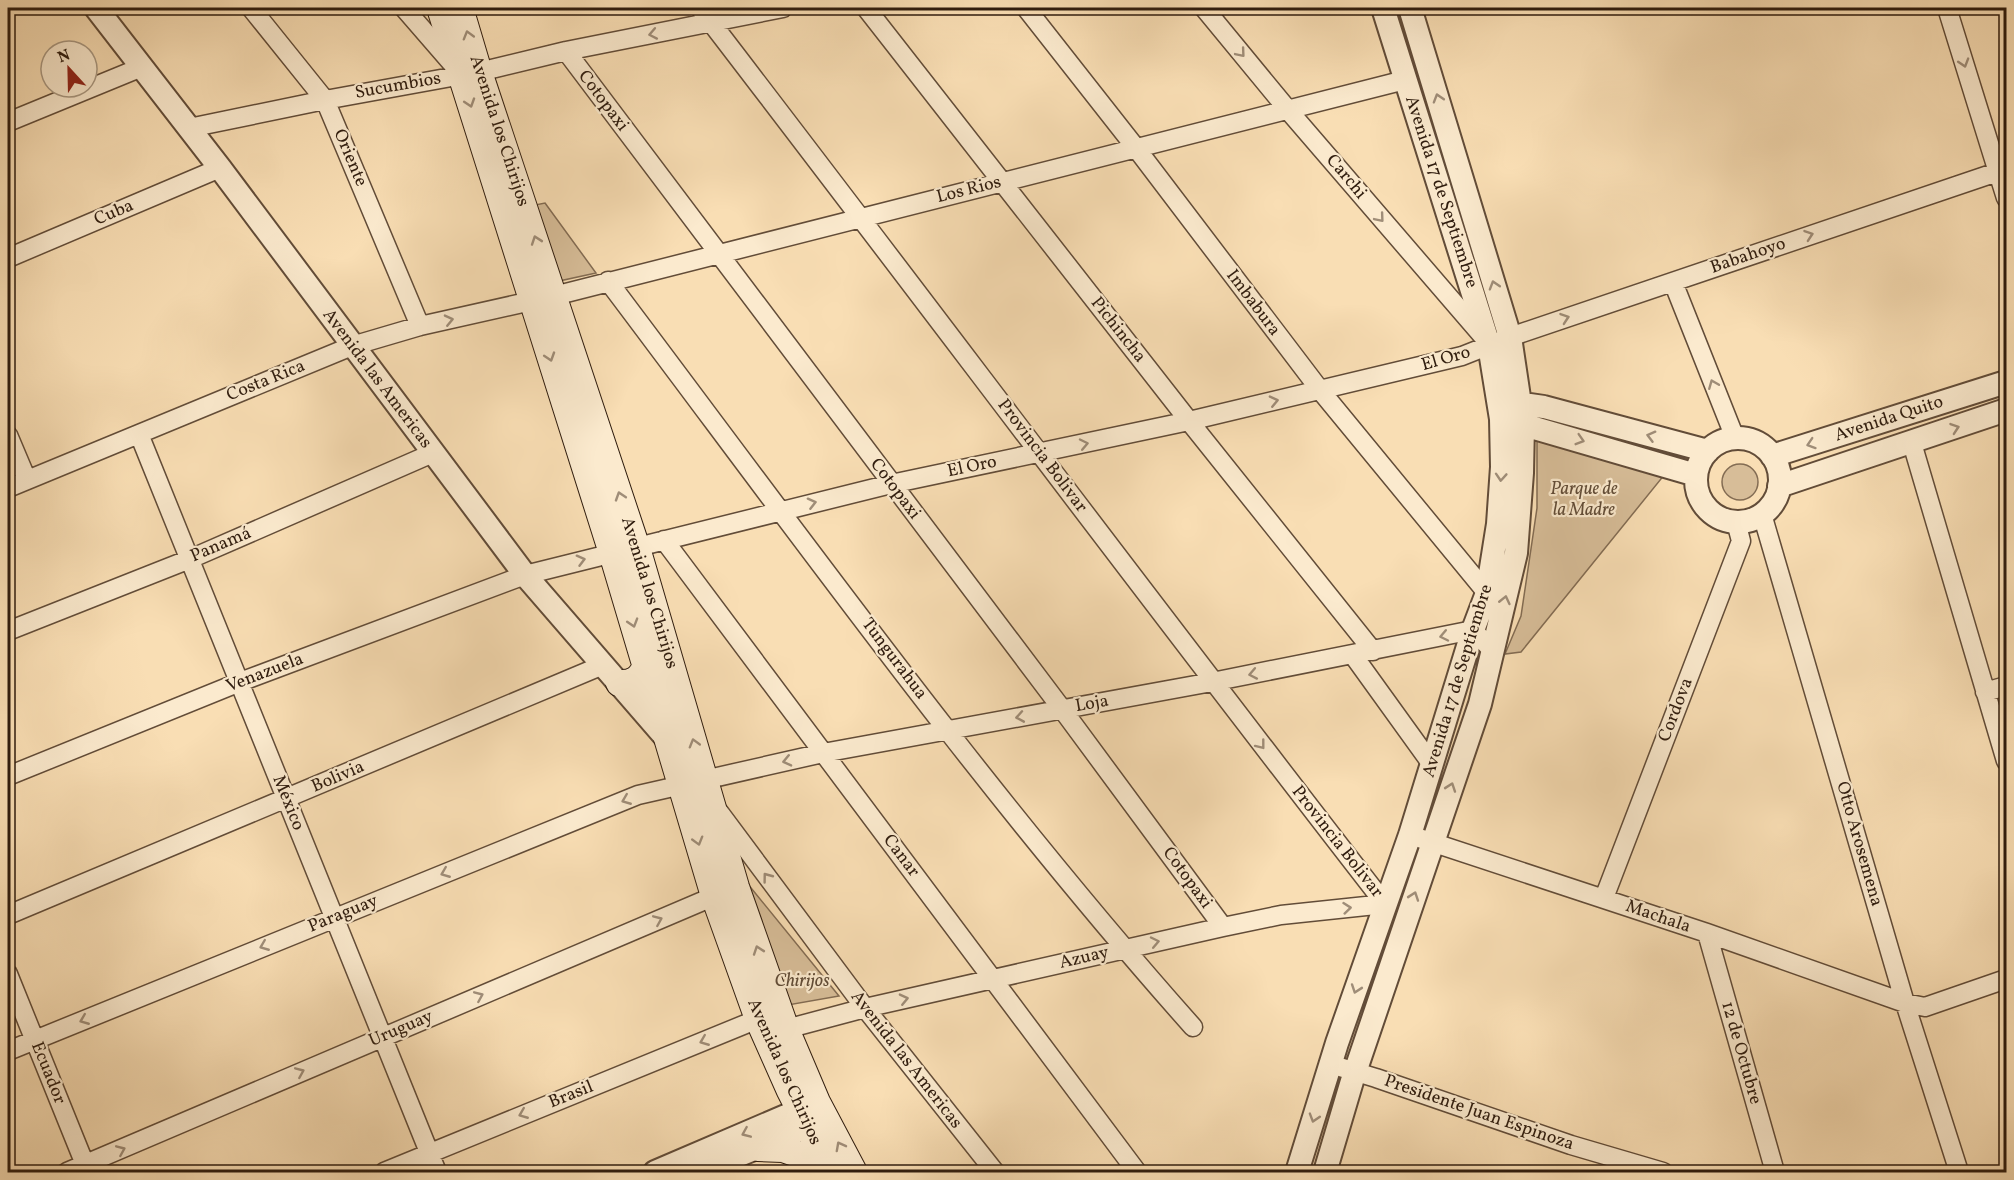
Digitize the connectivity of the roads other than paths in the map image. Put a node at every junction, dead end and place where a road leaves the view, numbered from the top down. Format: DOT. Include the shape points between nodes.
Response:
graph roads {
  1 [pos="96,8"];
  2 [pos="251,8"];
  3 [pos="404,8"];
  4 [pos="440,8"];
  5 [pos="460,8"];
  6 [pos="783,8"];
  7 [pos="866,8"];
  8 [pos="1026,8"];
  9 [pos="1204,8"];
  10 [pos="1383,8"];
  11 [pos="1410,8"];
  12 [pos="1947,8"];
  13 [pos="705,15"];
  14 [pos="566,51"];
  15 [pos="142,67"];
  16 [pos="470,73"];
  17 [pos="1405,80"];
  18 [pos="325,99"];
  19 [pos="1288,110"];
  20 [pos="8,122"];
  21 [pos="189,128"];
  22 [pos="1136,148"];
  23 [pos="220,168"];
  24 [pos="2002,171"];
  25 [pos="1003,182"];
  26 [pos="2007,198"];
  27 [pos="861,217"];
  28 [pos="718,254"];
  29 [pos="8,258"];
  30 [pos="608,281"];
  31 [pos="1673,282"];
  32 [pos="543,298"];
  33 [pos="420,326"];
  34 [pos="1500,341"];
  35 [pos="352,345"];
  36 [pos="2007,382"];
  37 [pos="1320,390"];
  38 [pos="1500,410"];
  39 [pos="2007,410"];
  40 [pos="1522,413"];
  41 [pos="1189,421"];
  42 [pos="139,434"];
  43 [pos="8,435"];
  44 [pos="1735,438"];
  45 [pos="1912,442"];
  46 [pos="1708,451"];
  47 [pos="433,453"];
  48 [pos="1040,454"];
  49 [pos="1772,456"];
  50 [pos="1696,475"];
  51 [pos="27,480"];
  52 [pos="891,484"];
  53 [pos="1779,486"];
  54 [pos="8,488"];
  55 [pos="782,511"];
  56 [pos="1762,514"];
  57 [pos="1736,522"];
  58 [pos="664,540"];
  59 [pos="637,548"];
  60 [pos="612,553"];
  61 [pos="190,559"];
  62 [pos="525,575"];
  63 [pos="1487,593"];
  64 [pos="1473,630"];
  65 [pos="8,631"];
  66 [pos="1373,651"];
  67 [pos="1493,651"];
  68 [pos="1353,655"];
  69 [pos="646,665"];
  70 [pos="611,674"];
  71 [pos="240,682"];
  72 [pos="1212,682"];
  73 [pos="2007,686"];
  74 [pos="1985,692"];
  75 [pos="1062,709"];
  76 [pos="947,730"];
  77 [pos="669,741"];
  78 [pos="823,753"];
  79 [pos="2007,761"];
  80 [pos="1433,766"];
  81 [pos="8,776"];
  82 [pos="699,789"];
  83 [pos="286,799"];
  84 [pos="1410,835"];
  85 [pos="1432,842"];
  86 [pos="725,891"];
  87 [pos="1604,898"];
  88 [pos="1385,904"];
  89 [pos="8,915"];
  90 [pos="334,918"];
  91 [pos="1223,927"];
  92 [pos="1707,933"];
  93 [pos="1123,949"];
  94 [pos="8,974"];
  95 [pos="993,978"];
  96 [pos="2007,979"];
  97 [pos="1905,1003"];
  98 [pos="864,1008"];
  99 [pos="1193,1027"];
  100 [pos="770,1028"];
  101 [pos="382,1037"];
  102 [pos="36,1040"];
  103 [pos="8,1051"];
  104 [pos="1330,1064"];
  105 [pos="1355,1071"];
  106 [pos="813,1115"];
  107 [pos="758,1148"];
  108 [pos="429,1153"];
  109 [pos="86,1169"];
  110 [pos="839,1172"];
  111 [pos="67,1173"];
  112 [pos="384,1173"];
  113 [pos="437,1173"];
  114 [pos="655,1173"];
  115 [pos="698,1173"];
  116 [pos="995,1173"];
  117 [pos="1137,1173"];
  118 [pos="1297,1173"];
  119 [pos="1325,1173"];
  120 [pos="1663,1173"];
  121 [pos="1775,1173"];
  122 [pos="1959,1173"];
  1 -- 15 [label="street, Avenida las Americas"];
  2 -- 18 [label="street, Oriente"];
  3 -- 16 [label="street"];
  4 -- 16 [label="main road, Avenida los Chirijos"];
  16 -- 5 [label="main road, Avenida los Chirijos, one-way"];
  6 -- 13 [label="street, Sucumbios"];
  7 -- 25 [label="street, Pichincha"];
  8 -- 22 [label="street, Imbabura"];
  9 -- 19 [label="street, Carchi, one-way"];
  10 -- 17 [label="street, Avenida 17 de Septiembre"];
  34 -- 11 [label="street, Avenida 17 de Septiembre, one-way"];
  12 -- 24 [label="street, one-way"];
  13 -- 14 [label="street, Sucumbios, one-way"];
  13 -- 27 [label="street, Provincia Bolivar"];
  14 -- 16 [label="street, Sucumbios"];
  14 -- 28 [label="street, Cotopaxi"];
  15 -- 20 [label="street"];
  15 -- 21 [label="street, Avenida las Americas"];
  16 -- 18 [label="street, Sucumbios"];
  16 -- 32 [label="main road, Avenida los Chirijos"];
  17 -- 19 [label="street, Los Rios"];
  17 -- 34 [label="street, Avenida 17 de Septiembre"];
  18 -- 21 [label="street, Sucumbios"];
  18 -- 33 [label="street, Oriente"];
  19 -- 22 [label="street, Los Rios"];
  19 -- 34 [label="street, Carchi, one-way"];
  21 -- 23 [label="street, Avenida las Americas"];
  22 -- 25 [label="street, Los Rios"];
  22 -- 37 [label="street, Imbabura"];
  23 -- 29 [label="street, Cuba"];
  23 -- 35 [label="street, Avenida las Americas"];
  24 -- 26 [label="street"];
  31 -- 24 [label="street, Babahoyo, one-way"];
  25 -- 27 [label="street, Los Rios"];
  25 -- 41 [label="street, Pichincha"];
  27 -- 28 [label="street, Los Rios"];
  27 -- 48 [label="street, Provincia Bolivar"];
  28 -- 30 [label="street, Los Rios"];
  28 -- 52 [label="street, Cotopaxi"];
  30 -- 32 [label="street, Los Rios"];
  30 -- 55 [label="street, Tungurahua"];
  34 -- 31 [label="street, Babahoyo, one-way"];
  44 -- 31 [label="street, one-way"];
  33 -- 32 [label="street, Costa Rica, one-way"];
  59 -- 32 [label="main road, Avenida los Chirijos, one-way"];
  32 -- 60 [label="main road, Avenida los Chirijos, one-way"];
  33 -- 35 [label="street, Costa Rica"];
  34 -- 37 [label="street, El Oro" via="1462,356"];
  34 -- 38 [label="street, Avenida 17 de Septiembre"];
  34 -- 40 [label="street, Avenida 17 de Septiembre"];
  35 -- 42 [label="street, Costa Rica"];
  35 -- 47 [label="street, Avenida las Americas"];
  36 -- 49 [label="street, Avenida Quito, one-way"];
  41 -- 37 [label="street, El Oro, one-way"];
  37 -- 63 [label="street, Imbabura"];
  38 -- 40 [label="street"];
  38 -- 63 [label="street, Avenida 17 de Septiembre, one-way" via="1498,524"];
  45 -- 39 [label="street, Avenida Quito, one-way"];
  46 -- 40 [label="street, one-way" via="1544,407"];
  40 -- 50 [label="street, one-way"];
  67 -- 40 [label="street, Avenida 17 de Septiembre, one-way" via="1516,553"];
  48 -- 41 [label="street, El Oro, one-way"];
  41 -- 66 [label="street, Pichincha"];
  42 -- 51 [label="street, Costa Rica"];
  42 -- 61 [label="street, México"];
  43 -- 51 [label="street"];
  44 -- 46 [label="street"];
  44 -- 49 [label="street" via="1753,441"];
  45 -- 53 [label="street, Avenida Quito"];
  45 -- 74 [label="street"];
  46 -- 50 [label="street"];
  47 -- 61 [label="street, Panamá"];
  47 -- 62 [label="street, Avenida las Americas"];
  48 -- 52 [label="street, El Oro"];
  48 -- 72 [label="street, Provincia Bolivar"];
  49 -- 53 [label="street" via="1780,475"];
  50 -- 57 [label="street" via="1696,488 1706,507 1723,519"];
  51 -- 54 [label="street, Costa Rica"];
  55 -- 52 [label="street, El Oro, one-way"];
  52 -- 75 [label="street, Cotopaxi"];
  53 -- 56 [label="street" via="1774,501"];
  55 -- 58 [label="street, El Oro"];
  55 -- 76 [label="street, Tungurahua"];
  56 -- 57 [label="street"];
  56 -- 97 [label="street, Otto Arosemena"];
  57 -- 87 [label="street, Cordova" via="1741,541"];
  58 -- 59 [label="street, El Oro"];
  58 -- 78 [label="street, Canar"];
  59 -- 60 [label="street, El Oro"];
  82 -- 59 [label="main road, Avenida los Chirijos, one-way"];
  62 -- 60 [label="street, El Oro, one-way"];
  60 -- 69 [label="main road, Avenida los Chirijos, one-way"];
  61 -- 65 [label="street, Panamá"];
  61 -- 71 [label="street, México"];
  62 -- 70 [label="street, Avenida las Americas"];
  62 -- 71 [label="street, Venazuela"];
  63 -- 64 [label="street, Avenida 17 de Septiembre"];
  64 -- 66 [label="street, Loja, one-way"];
  64 -- 67 [label="street"];
  64 -- 80 [label="street, Avenida 17 de Septiembre"];
  66 -- 68 [label="street, Loja"];
  85 -- 67 [label="street, Avenida 17 de Septiembre, one-way" via="1480,704"];
  68 -- 72 [label="street, Loja, one-way"];
  68 -- 80 [label="street"];
  69 -- 70 [label="main road" via="639,677 626,683"];
  69 -- 77 [label="main road, Avenida los Chirijos"];
  70 -- 77 [label="street, Avenida las Americas"];
  70 -- 83 [label="street, Bolivia"];
  71 -- 81 [label="street, Venazuela"];
  71 -- 83 [label="street, México"];
  72 -- 75 [label="street, Loja"];
  72 -- 88 [label="street, Provincia Bolivar, one-way"];
  73 -- 74 [label="street"];
  74 -- 79 [label="street"];
  75 -- 76 [label="street, Loja, one-way"];
  75 -- 91 [label="street, Cotopaxi"];
  76 -- 78 [label="street, Loja"];
  76 -- 93 [label="street, Tungurahua"];
  77 -- 82 [label="main road, Avenida los Chirijos"];
  78 -- 82 [label="street, Loja, one-way"];
  78 -- 95 [label="street, Canar"];
  80 -- 84 [label="street, Avenida 17 de Septiembre"];
  82 -- 86 [label="main road, Avenida los Chirijos"];
  82 -- 86 [label="main road, Avenida los Chirijos, one-way"];
  82 -- 90 [label="street, Paraguay, one-way" via="638,795"];
  98 -- 82 [label="street, Avenida las Americas, one-way"];
  83 -- 89 [label="street, Bolivia"];
  83 -- 90 [label="street, México"];
  84 -- 85 [label="street, Machala"];
  84 -- 88 [label="street, Avenida 17 de Septiembre"];
  85 -- 87 [label="street, Machala"];
  105 -- 85 [label="street, Avenida 17 de Septiembre, one-way"];
  86 -- 100 [label="main road, Avenida los Chirijos"];
  101 -- 86 [label="street, Uruguay, one-way"];
  87 -- 92 [label="street, Machala"];
  91 -- 88 [label="street, Azuay, one-way" via="1281,915"];
  88 -- 104 [label="street, Avenida 17 de Septiembre, one-way"];
  90 -- 101 [label="street, México"];
  90 -- 102 [label="street, Paraguay, one-way"];
  93 -- 91 [label="street, Azuay, one-way"];
  92 -- 97 [label="street, Machala"];
  92 -- 121 [label="street, 12 de Octubre"];
  93 -- 95 [label="street, Azuay"];
  93 -- 99 [label="street, Tungurahua"];
  94 -- 102 [label="street, Ecuador"];
  98 -- 95 [label="street, Azuay, one-way"];
  95 -- 117 [label="street, Canar"];
  96 -- 97 [label="street, Machala" via="1925,1007"];
  97 -- 122 [label="street, Otto Arosemena"];
  98 -- 100 [label="street, Azuay"];
  98 -- 116 [label="street, Avenida las Americas"];
  100 -- 106 [label="main road, Avenida los Chirijos"];
  100 -- 108 [label="street, Brasil, one-way"];
  101 -- 108 [label="street, México"];
  109 -- 101 [label="street, Uruguay, one-way"];
  102 -- 103 [label="street, Paraguay"];
  102 -- 109 [label="street, Ecuador"];
  104 -- 105 [label="street, Presidente Juan Espinoza"];
  104 -- 118 [label="street, Avenida 17 de Septiembre, one-way"];
  105 -- 119 [label="street, Avenida 17 de Septiembre"];
  105 -- 120 [label="street, Presidente Juan Espinoza"];
  106 -- 107 [label="street"];
  106 -- 110 [label="main road, Avenida los Chirijos"];
  106 -- 114 [label="street, one-way"];
  107 -- 110 [label="main road" via="783,1149"];
  107 -- 115 [label="street"];
  108 -- 112 [label="street, Brasil"];
  108 -- 113 [label="street, México"];
  109 -- 111 [label="street, Uruguay"];
}
